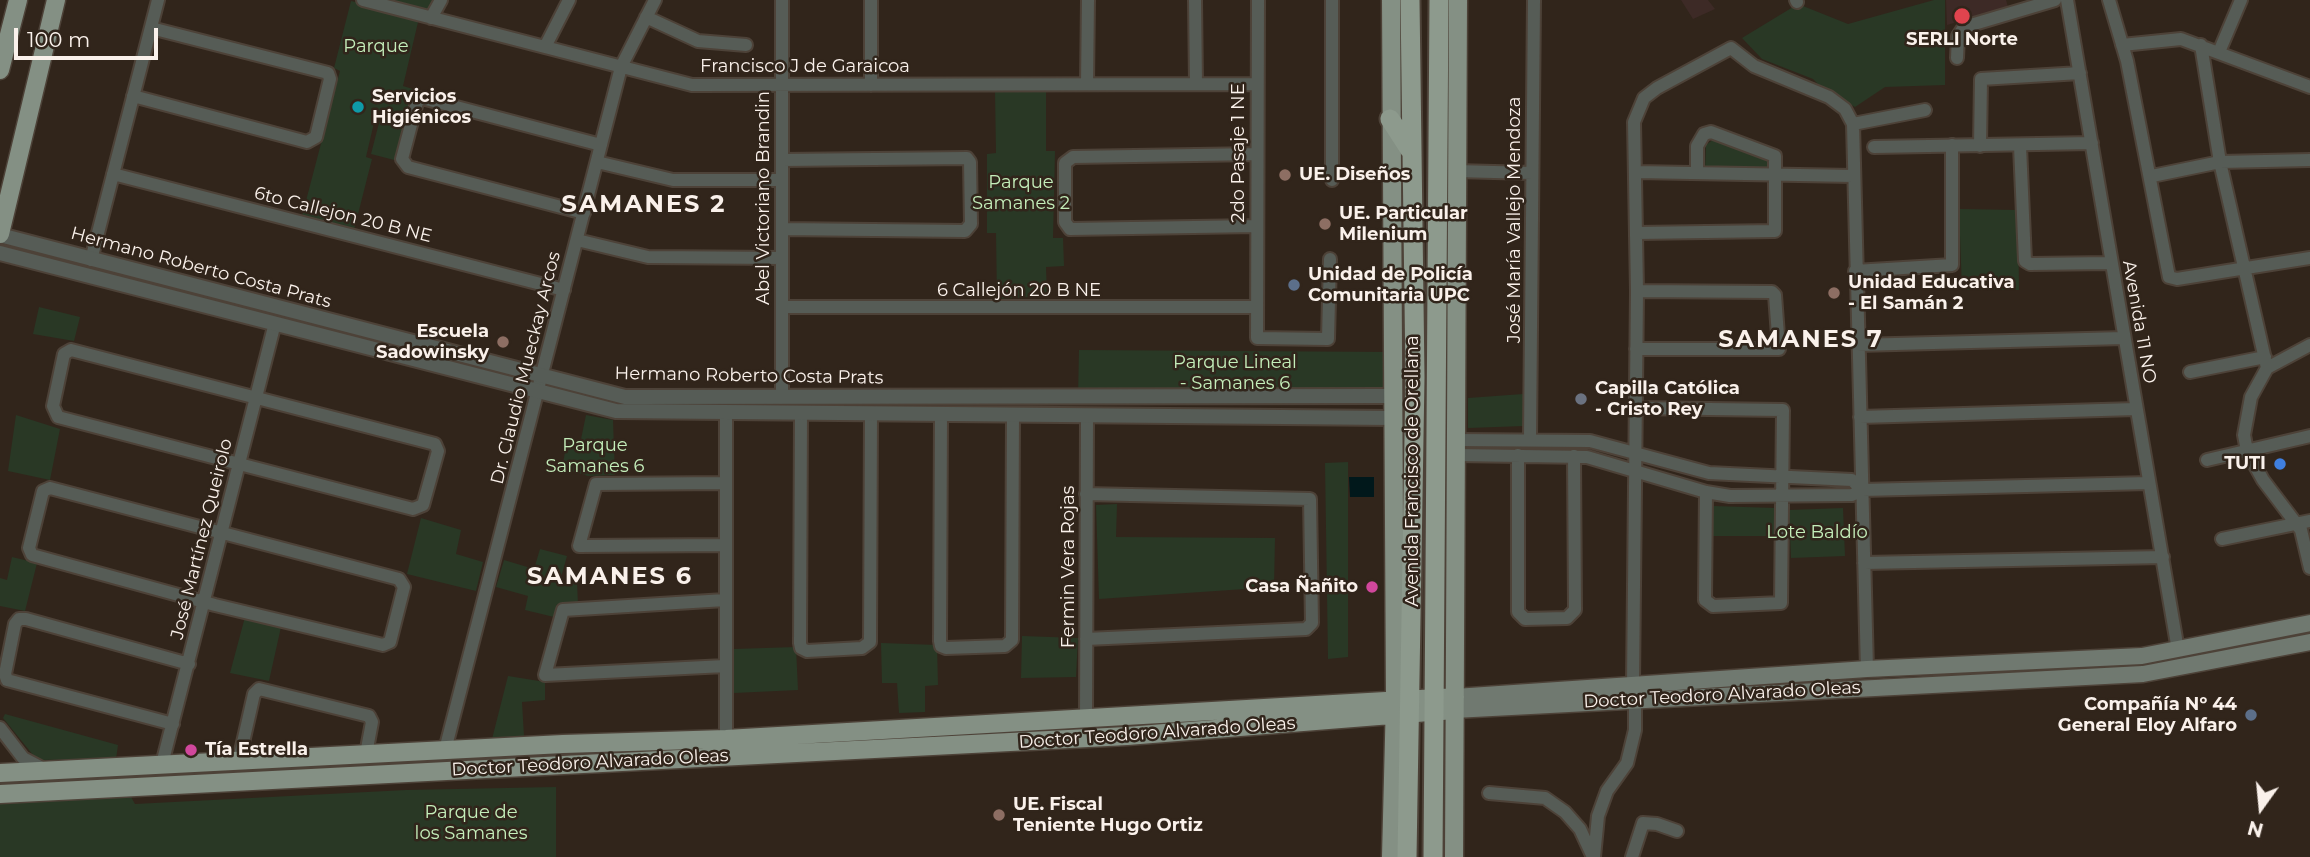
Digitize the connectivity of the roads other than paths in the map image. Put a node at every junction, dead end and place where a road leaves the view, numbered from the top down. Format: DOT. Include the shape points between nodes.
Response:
graph roads {
  1 [pos="18,0"];
  2 [pos="56,0"];
  3 [pos="158,0"];
  4 [pos="363,0"];
  5 [pos="440,0"];
  6 [pos="569,0"];
  7 [pos="655,0"];
  8 [pos="782,0"];
  9 [pos="871,0"];
  10 [pos="1088,0"];
  11 [pos="1195,0"];
  12 [pos="1258,0"];
  13 [pos="1332,0"];
  14 [pos="1391,0"];
  15 [pos="1410,0"];
  16 [pos="1439,0"];
  17 [pos="1458,0"];
  18 [pos="1534,0"];
  19 [pos="2055,0"];
  20 [pos="2067,0"];
  21 [pos="2109,0"];
  22 [pos="2241,0"];
  23 [pos="646,17"];
  24 [pos="431,18"];
  25 [pos="151,28"];
  26 [pos="746,45"];
  27 [pos="2122,45"];
  28 [pos="2201,45"];
  29 [pos="545,47"];
  30 [pos="2219,52"];
  31 [pos="1957,58"];
  32 [pos="621,66"];
  33 [pos="0,70"];
  34 [pos="2080,73"];
  35 [pos="1087,84"];
  36 [pos="1196,84"];
  37 [pos="1257,84"];
  38 [pos="782,85"];
  39 [pos="871,85"];
  40 [pos="2310,87"];
  41 [pos="133,96"];
  42 [pos="1925,110"];
  43 [pos="1390,119"];
  44 [pos="1853,124"];
  45 [pos="2092,143"];
  46 [pos="601,145"];
  47 [pos="1952,145"];
  48 [pos="1980,146"];
  49 [pos="2020,146"];
  50 [pos="1874,147"];
  51 [pos="1410,150"];
  52 [pos="1257,154"];
  53 [pos="782,160"];
  54 [pos="2310,160"];
  55 [pos="597,162"];
  56 [pos="2220,162"];
  57 [pos="1456,171"];
  58 [pos="1637,172"];
  59 [pos="1532,173"];
  60 [pos="1697,173"];
  61 [pos="113,174"];
  62 [pos="1776,174"];
  63 [pos="1853,176"];
  64 [pos="2152,176"];
  65 [pos="782,180"];
  66 [pos="1332,180"];
  67 [pos="584,213"];
  68 [pos="1256,226"];
  69 [pos="782,229"];
  70 [pos="1637,233"];
  71 [pos="0,235"];
  72 [pos="577,240"];
  73 [pos="0,253"];
  74 [pos="782,258"];
  75 [pos="2310,258"];
  76 [pos="1330,259"];
  77 [pos="90,260"];
  78 [pos="2111,263"];
  79 [pos="2245,269"];
  80 [pos="1855,271"];
  81 [pos="564,290"];
  82 [pos="212,291"];
  83 [pos="1637,291"];
  84 [pos="208,306"];
  85 [pos="782,307"];
  86 [pos="1256,307"];
  87 [pos="275,323"];
  88 [pos="2124,338"];
  89 [pos="1857,345"];
  90 [pos="2310,345"];
  91 [pos="1636,349"];
  92 [pos="2266,362"];
  93 [pos="2190,372"];
  94 [pos="542,376"];
  95 [pos="538,391"];
  96 [pos="1392,396"];
  97 [pos="255,397"];
  98 [pos="782,397"];
  99 [pos="909,397"];
  100 [pos="1196,398"];
  101 [pos="1636,408"];
  102 [pos="2136,409"];
  103 [pos="726,412"];
  104 [pos="801,413"];
  105 [pos="871,414"];
  106 [pos="908,414"];
  107 [pos="941,414"];
  108 [pos="1013,415"];
  109 [pos="1087,415"];
  110 [pos="1196,416"];
  111 [pos="1860,416"];
  112 [pos="1392,418"];
  113 [pos="2310,436"];
  114 [pos="1530,439"];
  115 [pos="1456,447"];
  116 [pos="2247,451"];
  117 [pos="1636,453"];
  118 [pos="1518,455"];
  119 [pos="1574,456"];
  120 [pos="2207,460"];
  121 [pos="239,464"];
  122 [pos="1636,470"];
  123 [pos="1783,475"];
  124 [pos="726,482"];
  125 [pos="2149,483"];
  126 [pos="1862,490"];
  127 [pos="1706,492"];
  128 [pos="1086,495"];
  129 [pos="1784,495"];
  130 [pos="2304,522"];
  131 [pos="221,533"];
  132 [pos="2222,540"];
  133 [pos="725,545"];
  134 [pos="2163,557"];
  135 [pos="1864,563"];
  136 [pos="2310,568"];
  137 [pos="725,600"];
  138 [pos="204,602"];
  139 [pos="2310,623"];
  140 [pos="1086,639"];
  141 [pos="2310,642"];
  142 [pos="2247,644"];
  143 [pos="2178,650"];
  144 [pos="189,664"];
  145 [pos="724,666"];
  146 [pos="1867,669"];
  147 [pos="1634,692"];
  148 [pos="1445,704"];
  149 [pos="1403,707"];
  150 [pos="1086,719"];
  151 [pos="173,724"];
  152 [pos="0,729"];
  153 [pos="726,739"];
  154 [pos="445,750"];
  155 [pos="366,754"];
  156 [pos="239,760"];
  157 [pos="162,764"];
  158 [pos="48,770"];
  159 [pos="0,773"];
  160 [pos="1489,793"];
  161 [pos="0,794"];
  162 [pos="1677,831"];
  163 [pos="1391,857"];
  164 [pos="1407,857"];
  165 [pos="1433,857"];
  166 [pos="1454,857"];
  167 [pos="1593,857"];
  168 [pos="1632,857"];
  1 -- 33 [label="main road"];
  2 -- 71 [label="main road"];
  3 -- 25 [label="street"];
  4 -- 24 [label="street, Francisco J de Garaicoa"];
  5 -- 24 [label="street"];
  6 -- 29 [label="street"];
  7 -- 23 [label="street, Dr. Claudio Mueckay Arcos"];
  8 -- 38 [label="street, Abel Victoriano Brandin"];
  9 -- 39 [label="street"];
  10 -- 35 [label="street"];
  11 -- 36 [label="street"];
  12 -- 37 [label="street, 2do Pasaje 1 NE"];
  13 -- 66 [label="street"];
  14 -- 43 [label="main road, Avenida Francisco de Orellana"];
  15 -- 51 [label="highway, Avenida Francisco de Orellana"];
  16 -- 148 [label="highway, Avenida Francisco de Orellana"];
  17 -- 57 [label="main road, Avenida Francisco de Orellana"];
  18 -- 59 [label="street, José María Vallejo Mendoza"];
  19 -- 31 [label="street" via="1964,27 1958,36"];
  20 -- 34 [label="street, Avenida 11 NO"];
  21 -- 27 [label="street"];
  22 -- 30 [label="street"];
  23 -- 26 [label="street" via="698,41"];
  23 -- 32 [label="street, Dr. Claudio Mueckay Arcos"];
  24 -- 29 [label="street, Francisco J de Garaicoa"];
  25 -- 41 [label="street"];
  25 -- 41 [label="street" via="324,71 330,79 316,137 307,142"];
  27 -- 28 [label="street" via="2181,39"];
  27 -- 64 [label="street"];
  28 -- 30 [label="street"];
  28 -- 56 [label="street"];
  29 -- 32 [label="street, Francisco J de Garaicoa"];
  30 -- 40 [label="street"];
  32 -- 38 [label="street, Francisco J de Garaicoa" via="692,85"];
  32 -- 46 [label="street, Dr. Claudio Mueckay Arcos"];
  34 -- 45 [label="street, Avenida 11 NO"];
  34 -- 48 [label="street" via="1981,79"];
  35 -- 36 [label="street, Francisco J de Garaicoa"];
  35 -- 39 [label="street, Francisco J de Garaicoa"];
  36 -- 37 [label="street, Francisco J de Garaicoa"];
  37 -- 52 [label="street, 2do Pasaje 1 NE"];
  38 -- 39 [label="street, Francisco J de Garaicoa"];
  38 -- 53 [label="street, Abel Victoriano Brandin"];
  41 -- 61 [label="street"];
  42 -- 44 [label="street"];
  43 -- 51 [label="highway"];
  43 -- 96 [label="main road, Avenida Francisco de Orellana"];
  44 -- 58 [label="street" via="1845,109 1829,97 1754,66 1731,48 1644,98 1634,122"];
  44 -- 63 [label="street"];
  45 -- 49 [label="street"];
  45 -- 78 [label="street, Avenida 11 NO"];
  46 -- 55 [label="street, Dr. Claudio Mueckay Arcos"];
  46 -- 67 [label="street" via="426,98 417,102 402,159 408,167"];
  47 -- 48 [label="street"];
  47 -- 50 [label="street"];
  47 -- 80 [label="street" via="1952,265"];
  48 -- 49 [label="street"];
  49 -- 78 [label="street" via="2025,261"];
  51 -- 149 [label="highway, Avenida Francisco de Orellana" via="1415,377"];
  52 -- 68 [label="street, 2do Pasaje 1 NE"];
  52 -- 68 [label="street" via="1068,159 1065,163 1066,226 1070,229"];
  53 -- 65 [label="street, Abel Victoriano Brandin"];
  53 -- 69 [label="street" via="967,158 970,162 970,228 965,231"];
  54 -- 56 [label="street"];
  55 -- 65 [label="street" via="673,180"];
  55 -- 67 [label="street, Dr. Claudio Mueckay Arcos"];
  56 -- 64 [label="street"];
  56 -- 79 [label="street"];
  57 -- 59 [label="street"];
  57 -- 115 [label="main road, Avenida Francisco de Orellana"];
  58 -- 60 [label="street"];
  58 -- 70 [label="street"];
  59 -- 114 [label="street, José María Vallejo Mendoza"];
  60 -- 62 [label="street"];
  60 -- 62 [label="street" via="1699,138 1711,132 1775,156"];
  61 -- 77 [label="street"];
  61 -- 81 [label="street, 6to Callejon 20 B NE"];
  62 -- 63 [label="street"];
  62 -- 70 [label="street" via="1774,231"];
  63 -- 80 [label="street"];
  64 -- 79 [label="street" via="2169,277"];
  65 -- 69 [label="street, Abel Victoriano Brandin"];
  67 -- 72 [label="street, Dr. Claudio Mueckay Arcos"];
  68 -- 86 [label="street, 2do Pasaje 1 NE"];
  69 -- 74 [label="street, Abel Victoriano Brandin"];
  70 -- 83 [label="street"];
  71 -- 77 [label="street, Hermano Roberto Costa Prats"];
  72 -- 74 [label="street" via="649,257"];
  72 -- 81 [label="street, Dr. Claudio Mueckay Arcos"];
  73 -- 84 [label="street, Hermano Roberto Costa Prats"];
  74 -- 85 [label="street, Abel Victoriano Brandin"];
  75 -- 79 [label="street"];
  76 -- 86 [label="street, 2do Pasaje 1 NE" via="1328,339 1257,338"];
  77 -- 82 [label="street, Hermano Roberto Costa Prats"];
  78 -- 88 [label="street, Avenida 11 NO"];
  79 -- 92 [label="street"];
  80 -- 89 [label="street"];
  81 -- 94 [label="street, Dr. Claudio Mueckay Arcos"];
  82 -- 84 [label="street"];
  82 -- 94 [label="street, Hermano Roberto Costa Prats"];
  83 -- 91 [label="street"];
  83 -- 91 [label="street" via="1772,292 1779,349"];
  84 -- 87 [label="street, Hermano Roberto Costa Prats"];
  85 -- 86 [label="street, 6 Callejón 20 B NE"];
  85 -- 98 [label="street, Abel Victoriano Brandin"];
  87 -- 95 [label="street, Hermano Roberto Costa Prats"];
  87 -- 97 [label="street, José Martínez Queirolo"];
  88 -- 89 [label="street"];
  88 -- 102 [label="street, Avenida 11 NO"];
  89 -- 111 [label="street"];
  90 -- 92 [label="street"];
  91 -- 101 [label="street"];
  92 -- 93 [label="street"];
  92 -- 116 [label="street" via="2245,419"];
  94 -- 95 [label="street, Dr. Claudio Mueckay Arcos"];
  94 -- 98 [label="street, Hermano Roberto Costa Prats" via="625,397"];
  95 -- 103 [label="street, Hermano Roberto Costa Prats" via="616,411"];
  95 -- 154 [label="street, Dr. Claudio Mueckay Arcos"];
  96 -- 100 [label="street, Hermano Roberto Costa Prats"];
  96 -- 112 [label="main road, Avenida Francisco de Orellana"];
  97 -- 121 [label="street, José Martínez Queirolo"];
  97 -- 121 [label="street" via="435,444 438,451 423,505 416,509"];
  97 -- 121 [label="street" via="71,350 64,354 52,410 58,417"];
  98 -- 99 [label="street, Hermano Roberto Costa Prats"];
  99 -- 100 [label="street, Hermano Roberto Costa Prats"];
  99 -- 106 [label="street"];
  100 -- 110 [label="street"];
  101 -- 117 [label="street"];
  101 -- 123 [label="street" via="1783,410"];
  102 -- 111 [label="street"];
  102 -- 125 [label="street, Avenida 11 NO"];
  103 -- 104 [label="street, Hermano Roberto Costa Prats"];
  103 -- 124 [label="street"];
  104 -- 105 [label="street, Hermano Roberto Costa Prats"];
  104 -- 105 [label="street" via="800,643 807,651 862,648 870,642"];
  105 -- 106 [label="street, Hermano Roberto Costa Prats"];
  106 -- 107 [label="street, Hermano Roberto Costa Prats"];
  107 -- 108 [label="street, Hermano Roberto Costa Prats"];
  107 -- 108 [label="street" via="940,641 946,648 1005,646 1013,640"];
  108 -- 109 [label="street, Hermano Roberto Costa Prats"];
  109 -- 110 [label="street, Hermano Roberto Costa Prats"];
  109 -- 128 [label="street, Fermin Vera Rojas"];
  110 -- 112 [label="street, Hermano Roberto Costa Prats"];
  111 -- 126 [label="street"];
  112 -- 149 [label="main road, Avenida Francisco de Orellana"];
  113 -- 116 [label="street"];
  114 -- 115 [label="street"];
  114 -- 117 [label="street" via="1590,441"];
  115 -- 118 [label="street"];
  115 -- 148 [label="main road, Avenida Francisco de Orellana"];
  116 -- 120 [label="street"];
  116 -- 130 [label="street" via="2263,480"];
  117 -- 122 [label="street"];
  117 -- 123 [label="street" via="1709,473"];
  118 -- 119 [label="street"];
  118 -- 119 [label="street" via="1518,612 1525,619 1567,618 1574,610"];
  119 -- 122 [label="street"];
  121 -- 131 [label="street, José Martínez Queirolo"];
  122 -- 127 [label="street"];
  122 -- 147 [label="street"];
  123 -- 126 [label="street" via="1852,480"];
  123 -- 129 [label="street"];
  124 -- 133 [label="street"];
  124 -- 133 [label="street" via="596,484 579,547"];
  125 -- 126 [label="street"];
  125 -- 134 [label="street, Avenida 11 NO"];
  126 -- 129 [label="street" via="1852,495"];
  126 -- 135 [label="street"];
  127 -- 129 [label="street"];
  127 -- 129 [label="street" via="1705,600 1713,606 1781,603"];
  128 -- 140 [label="street, Fermin Vera Rojas"];
  128 -- 140 [label="street" via="1310,499 1312,624 1306,629"];
  130 -- 132 [label="street"];
  130 -- 136 [label="street"];
  131 -- 138 [label="street, José Martínez Queirolo"];
  131 -- 138 [label="street" via="50,488 43,491 29,548 32,555"];
  131 -- 138 [label="street" via="399,579 404,587 396,620 390,642 383,645"];
  133 -- 137 [label="street"];
  134 -- 135 [label="street"];
  134 -- 143 [label="street, Avenida 11 NO"];
  135 -- 146 [label="street"];
  137 -- 145 [label="street"];
  137 -- 145 [label="street" via="563,610 545,675"];
  138 -- 144 [label="street, José Martínez Queirolo"];
  139 -- 142 [label="main road, Doctor Teodoro Alvarado Oleas"];
  140 -- 150 [label="street, Fermin Vera Rojas"];
  141 -- 142 [label="main road, Doctor Teodoro Alvarado Oleas"];
  142 -- 143 [label="main road, Doctor Teodoro Alvarado Oleas"];
  142 -- 147 [label="main road, Doctor Teodoro Alvarado Oleas" via="2143,674"];
  143 -- 146 [label="main road, Doctor Teodoro Alvarado Oleas" via="2142,656"];
  144 -- 151 [label="street, José Martínez Queirolo"];
  144 -- 151 [label="street" via="26,619 15,624 7,680"];
  145 -- 153 [label="street"];
  146 -- 147 [label="main road, Doctor Teodoro Alvarado Oleas"];
  147 -- 148 [label="main road, Doctor Teodoro Alvarado Oleas"];
  147 -- 167 [label="street" via="1635,730 1627,763 1607,791 1598,816"];
  148 -- 149 [label="main road, Doctor Teodoro Alvarado Oleas"];
  148 -- 165 [label="highway, Avenida Francisco de Orellana"];
  148 -- 166 [label="main road, Avenida Francisco de Orellana"];
  149 -- 150 [label="main road, Doctor Teodoro Alvarado Oleas"];
  149 -- 161 [label="main road, Doctor Teodoro Alvarado Oleas" via="1127,736"];
  149 -- 163 [label="main road, Avenida Francisco de Orellana"];
  149 -- 164 [label="highway, Avenida Francisco de Orellana"];
  150 -- 153 [label="main road, Doctor Teodoro Alvarado Oleas"];
  151 -- 157 [label="street, José Martínez Queirolo"];
  152 -- 158 [label="street" via="23,758"];
  153 -- 154 [label="main road, Doctor Teodoro Alvarado Oleas"];
  154 -- 155 [label="main road, Doctor Teodoro Alvarado Oleas"];
  155 -- 156 [label="main road, Doctor Teodoro Alvarado Oleas"];
  155 -- 156 [label="street" via="369,716 259,689"];
  156 -- 157 [label="main road, Doctor Teodoro Alvarado Oleas"];
  157 -- 158 [label="main road, Doctor Teodoro Alvarado Oleas"];
  158 -- 159 [label="main road, Doctor Teodoro Alvarado Oleas"];
  160 -- 167 [label="street" via="1545,798 1580,829"];
  162 -- 168 [label="street" via="1643,823"];
}
